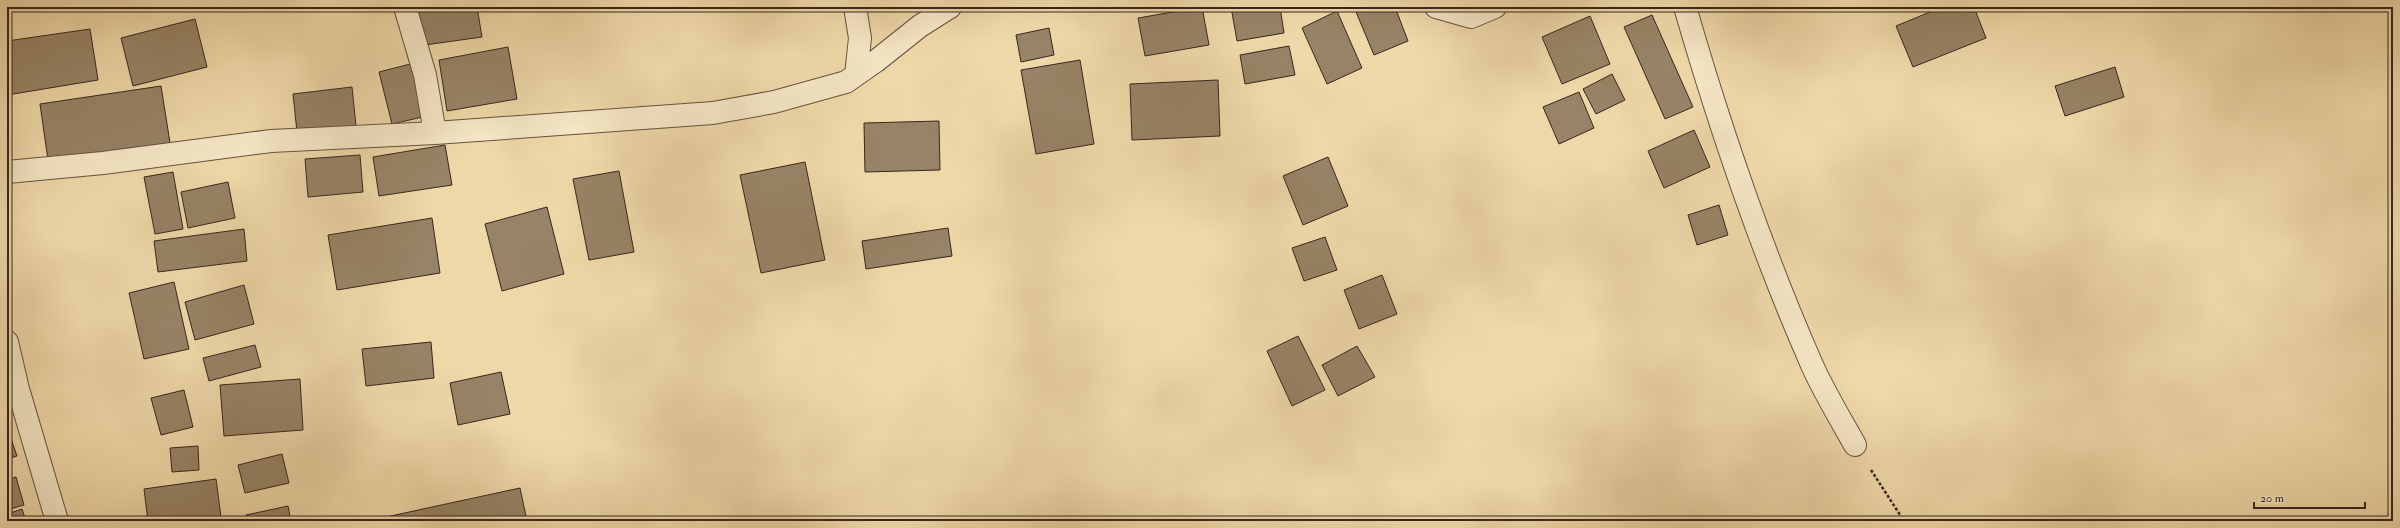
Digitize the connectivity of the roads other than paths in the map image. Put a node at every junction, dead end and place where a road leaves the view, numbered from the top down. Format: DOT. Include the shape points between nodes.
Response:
graph roads {
  1 [pos="405,7"];
  2 [pos="855,7"];
  3 [pos="950,7"];
  4 [pos="1436,7"];
  5 [pos="1495,7"];
  6 [pos="1685,7"];
  7 [pos="856,75"];
  8 [pos="435,133"];
  9 [pos="7,172"];
  10 [pos="7,342"];
  11 [pos="1855,445"];
  12 [pos="57,521"];
  1 -- 8 [label="street" via="425,75"];
  2 -- 7 [label="street" via="860,38"];
  3 -- 7 [label="street" via="920,26"];
  4 -- 5 [label="street" via="1471,17"];
  6 -- 11 [label="street" via="1706,81 1782,292 1812,366"];
  7 -- 8 [label="street" via="846,82 796,96 714,112"];
  8 -- 9 [label="street" via="271,141 104,163"];
  10 -- 12 [label="street" via="18,389"];
}
